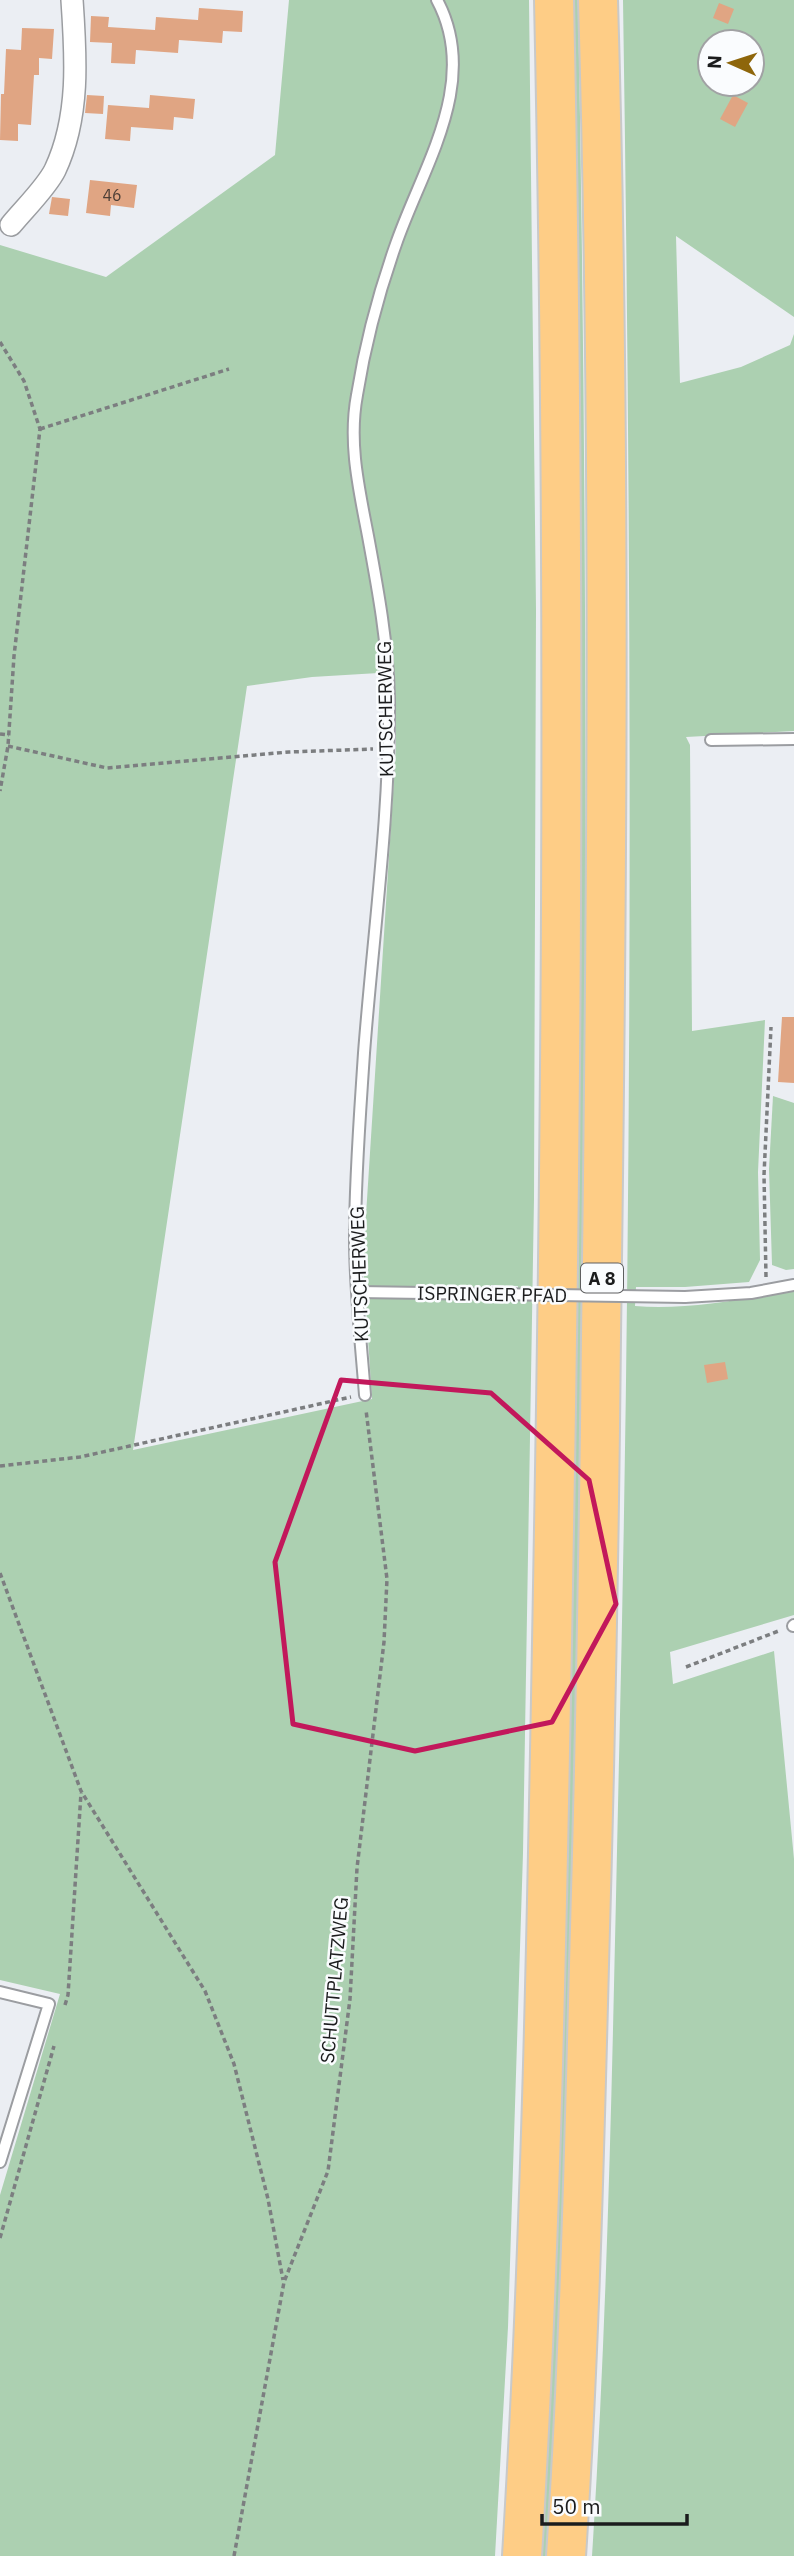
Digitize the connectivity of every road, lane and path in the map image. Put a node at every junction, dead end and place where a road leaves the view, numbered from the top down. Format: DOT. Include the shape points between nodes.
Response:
graph roads {
  1 [pos="72,0"];
  2 [pos="437,0"];
  3 [pos="554,0"];
  4 [pos="598,0"];
  5 [pos="10,225"];
  6 [pos="0,342"];
  7 [pos="229,369"];
  8 [pos="40,429"];
  9 [pos="0,734"];
  10 [pos="9,735"];
  11 [pos="794,739"];
  12 [pos="711,740"];
  13 [pos="8,746"];
  14 [pos="389,748"];
  15 [pos="0,791"];
  16 [pos="771,1027"];
  17 [pos="794,1285"];
  18 [pos="766,1290"];
  19 [pos="358,1292"];
  20 [pos="365,1395"];
  21 [pos="0,1466"];
  22 [pos="0,1573"];
  23 [pos="793,1626"];
  24 [pos="686,1667"];
  25 [pos="81,1791"];
  26 [pos="0,1992"];
  27 [pos="64,2007"];
  28 [pos="54,2046"];
  29 [pos="0,2162"];
  30 [pos="0,2238"];
  31 [pos="284,2282"];
  32 [pos="234,2556"];
  33 [pos="522,2556"];
  34 [pos="566,2556"];
  1 -- 5 [label="street" via="73,116 54,171"];
  2 -- 14 [label="lane, KUTSCHERWEG" via="451,36 449,101 437,145 393,253 356,398 353,434 385,639"];
  3 -- 33 [label="highway, A 8" via="561,485 558,1327 543,2027"];
  4 -- 34 [label="highway, A 8" via="605,691 600,1450 587,2073"];
  6 -- 8 [label="path" via="24,381"];
  7 -- 8 [label="path"];
  8 -- 10 [label="path"];
  9 -- 10 [label="path"];
  10 -- 13 [label="path"];
  11 -- 12 [label="lane"];
  13 -- 14 [label="path" via="107,768"];
  13 -- 15 [label="path"];
  14 -- 19 [label="lane, KUTSCHERWEG" via="364,1056 355,1232"];
  16 -- 18 [label="path" via="764,1175"];
  17 -- 18 [label="lane, ISPRINGER PFAD"];
  18 -- 19 [label="lane, ISPRINGER PFAD, bridge" via="685,1297"];
  19 -- 20 [label="lane, KUTSCHERWEG"];
  20 -- 21 [label="path" via="80,1457"];
  20 -- 31 [label="path, SCHUTTPLATZWEG" via="387,1579 384,1642 356,1868 350,1999 328,2171"];
  22 -- 25 [label="path"];
  23 -- 24 [label="path"];
  25 -- 27 [label="path"];
  25 -- 31 [label="path" via="205,1991 234,2064"];
  26 -- 29 [label="lane" via="49,2004"];
  28 -- 30 [label="path"];
  31 -- 32 [label="path, SCHUTTPLATZWEG"];
}
